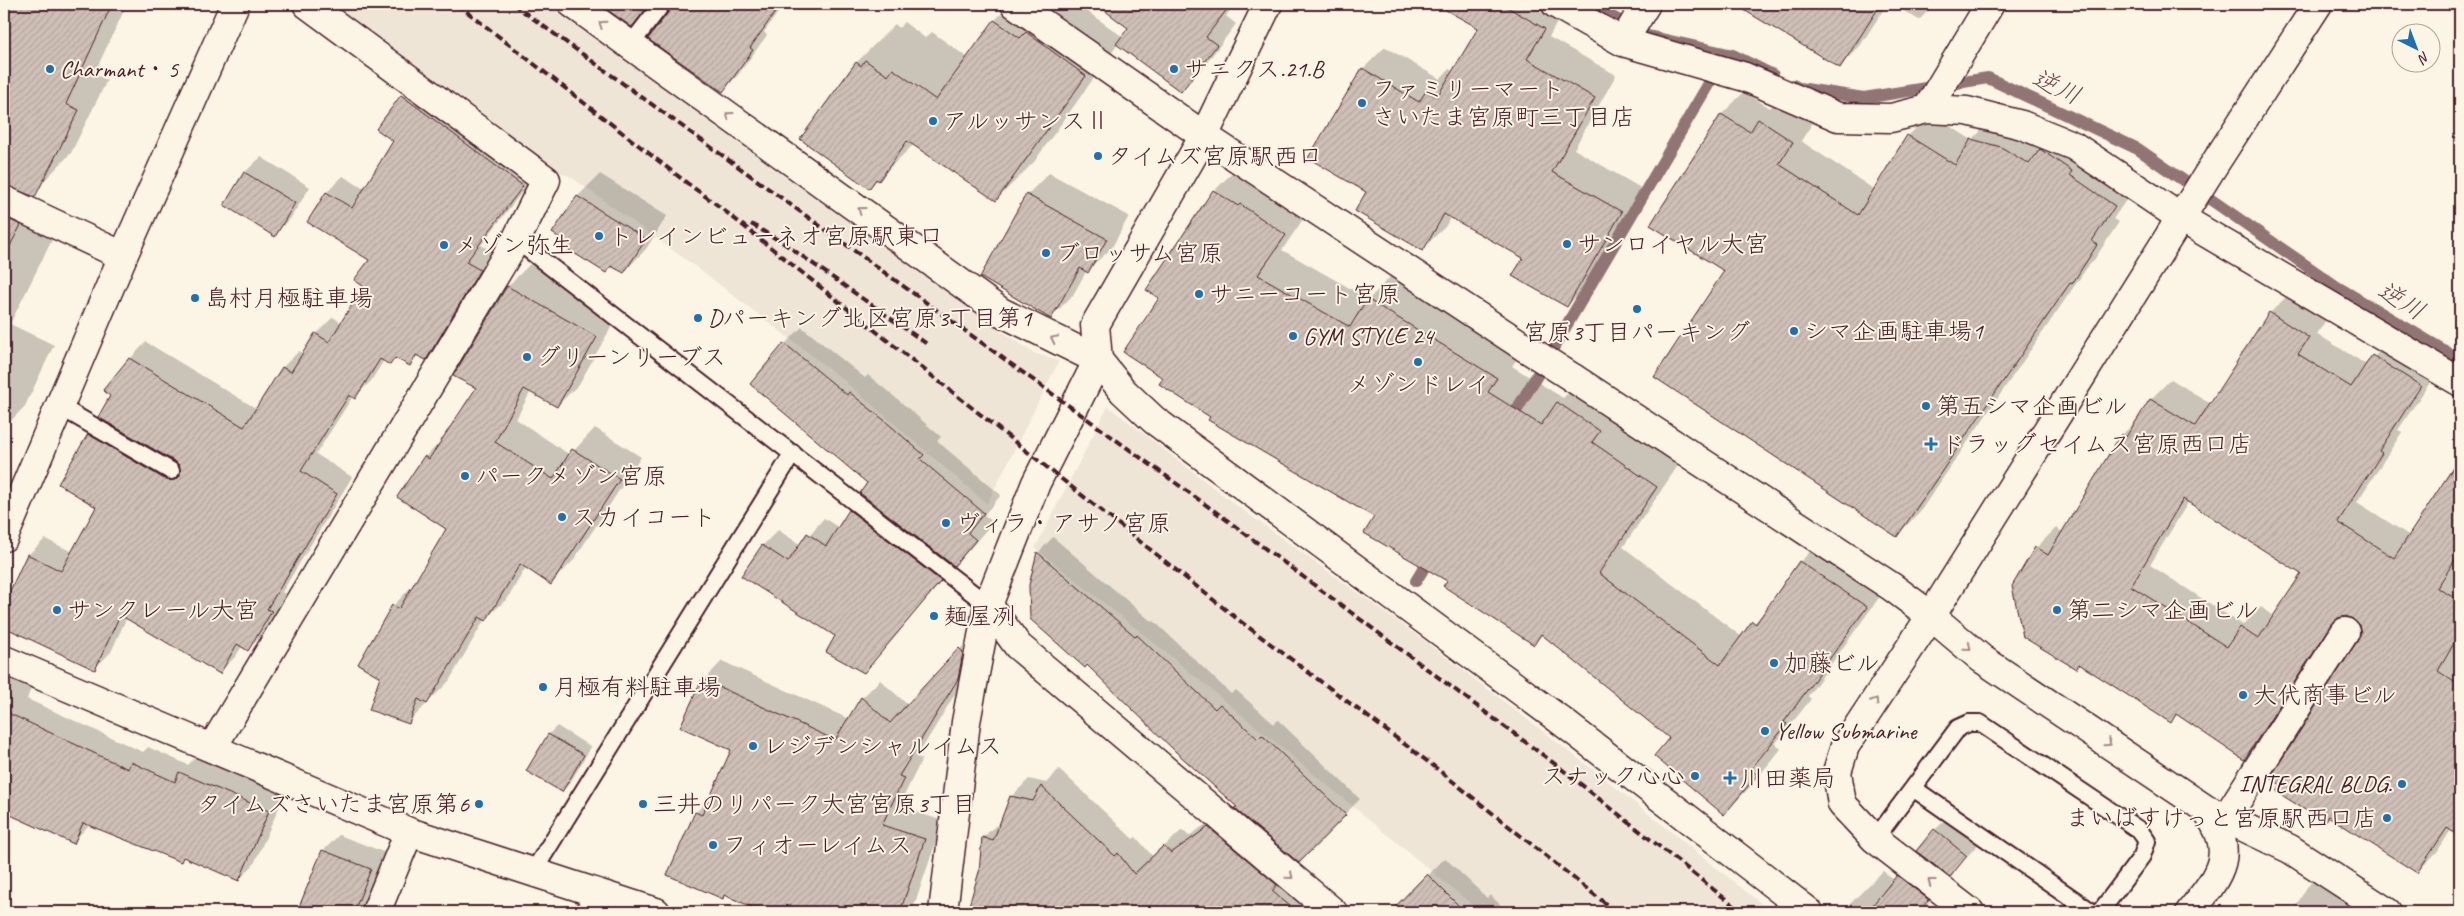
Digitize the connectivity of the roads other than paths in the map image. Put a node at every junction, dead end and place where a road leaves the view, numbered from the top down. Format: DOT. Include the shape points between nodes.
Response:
graph roads {
  1 [pos="235,4"];
  2 [pos="307,4"];
  3 [pos="573,4"];
  4 [pos="662,4"];
  5 [pos="1015,4"];
  6 [pos="1268,4"];
  7 [pos="1556,4"];
  8 [pos="1646,4"];
  9 [pos="1990,4"];
  10 [pos="2318,4"];
  11 [pos="1624,41"];
  12 [pos="632,44"];
  13 [pos="1928,108"];
  14 [pos="1204,136"];
  15 [pos="4,200"];
  16 [pos="2182,217"];
  17 [pos="516,240"];
  18 [pos="123,256"];
  19 [pos="1098,360"];
  20 [pos="2460,382"];
  21 [pos="59,406"];
  22 [pos="794,453"];
  23 [pos="171,471"];
  24 [pos="4,536"];
  25 [pos="988,605"];
  26 [pos="1931,616"];
  27 [pos="2345,632"];
  28 [pos="4,660"];
  29 [pos="212,748"];
  30 [pos="1913,788"];
  31 [pos="2215,813"];
  32 [pos="409,832"];
  33 [pos="2265,836"];
  34 [pos="1875,839"];
  35 [pos="2222,861"];
  36 [pos="533,872"];
  37 [pos="588,902"];
  38 [pos="376,912"];
  39 [pos="656,912"];
  40 [pos="943,912"];
  41 [pos="1333,912"];
  42 [pos="1809,912"];
  43 [pos="1970,912"];
  44 [pos="2092,912"];
  45 [pos="2100,912"];
  46 [pos="2190,912"];
  47 [pos="2387,912"];
  1 -- 18 [label="street"];
  2 -- 17 [label="street" via="546,180"];
  12 -- 3 [label="street, one-way"];
  4 -- 12 [label="lane"];
  5 -- 14 [label="street"];
  6 -- 14 [label="street"];
  7 -- 11 [label="street"];
  8 -- 11 [label="street"];
  9 -- 13 [label="street"];
  10 -- 16 [label="street"];
  11 -- 13 [label="street" via="1745,77 1838,117 1890,118"];
  19 -- 12 [label="street, one-way" via="1001,312"];
  13 -- 16 [label="street" via="1967,111 2022,125 2074,146"];
  14 -- 19 [label="street" via="1096,325"];
  14 -- 26 [label="street" via="1892,587"];
  15 -- 18 [label="street"];
  16 -- 20 [label="street"];
  16 -- 26 [label="street"];
  17 -- 22 [label="lane"];
  17 -- 29 [label="street"];
  18 -- 21 [label="street"];
  19 -- 25 [label="street" via="1036,483"];
  19 -- 42 [label="street" via="1154,420 1556,717"];
  21 -- 23 [label="lane"];
  21 -- 24 [label="street"];
  22 -- 25 [label="lane"];
  22 -- 36 [label="lane"];
  25 -- 40 [label="street" via="966,722"];
  25 -- 41 [label="street, one-way" via="1018,646"];
  26 -- 31 [label="street, one-way" via="1982,658"];
  34 -- 26 [label="street, one-way" via="1842,804 1837,772 1845,746"];
  27 -- 31 [label="street"];
  28 -- 29 [label="street"];
  29 -- 32 [label="street"];
  30 -- 34 [label="lane"];
  30 -- 44 [label="lane"];
  30 -- 45 [label="lane" via="1958,728 1980,723 2139,830 2147,841 2142,856"];
  31 -- 33 [label="street"];
  31 -- 35 [label="street" via="2222,840"];
  32 -- 36 [label="street"];
  32 -- 38 [label="street"];
  33 -- 35 [label="street" via="2240,847"];
  33 -- 47 [label="street"];
  43 -- 34 [label="street, one-way"];
  35 -- 46 [label="street" via="2216,880"];
  36 -- 37 [label="street"];
  37 -- 39 [label="street"];
}
